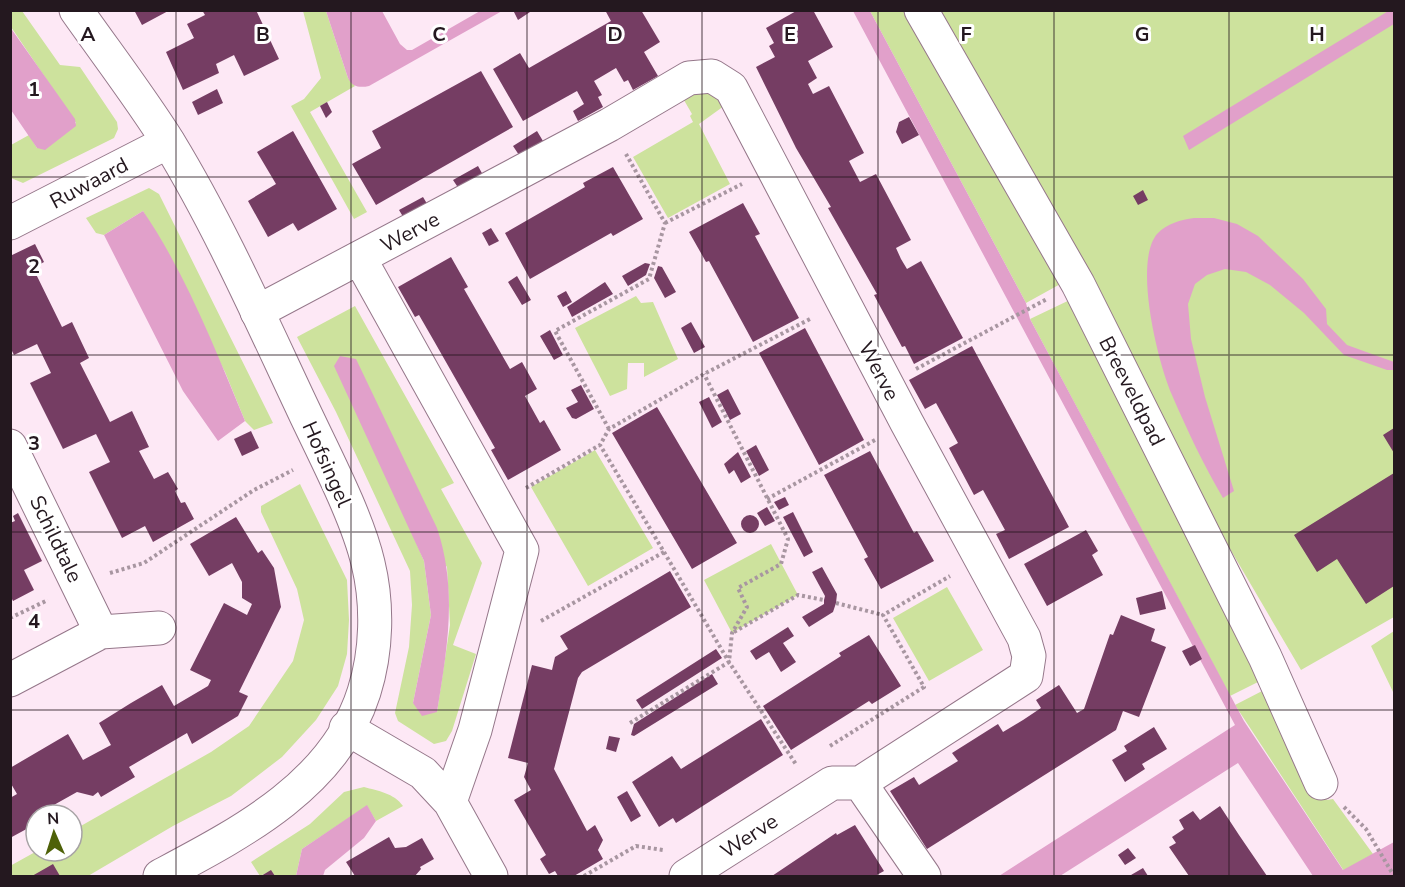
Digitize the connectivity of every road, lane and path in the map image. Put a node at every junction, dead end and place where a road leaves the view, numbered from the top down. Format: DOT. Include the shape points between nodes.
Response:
graph roads {
  1 [pos="76,10"];
  2 [pos="921,10"];
  3 [pos="609,125"];
  4 [pos="168,142"];
  5 [pos="772,169"];
  6 [pos="10,223"];
  7 [pos="665,223"];
  8 [pos="360,259"];
  9 [pos="843,301"];
  10 [pos="1037,304"];
  11 [pos="257,312"];
  12 [pos="704,374"];
  13 [pos="887,385"];
  14 [pos="907,423"];
  15 [pos="609,429"];
  16 [pos="600,445"];
  17 [pos="10,446"];
  18 [pos="324,455"];
  19 [pos="767,499"];
  20 [pos="497,505"];
  21 [pos="664,552"];
  22 [pos="981,557"];
  23 [pos="79,586"];
  24 [pos="825,600"];
  25 [pos="836,603"];
  26 [pos="883,615"];
  27 [pos="10,618"];
  28 [pos="159,628"];
  29 [pos="101,632"];
  30 [pos="732,633"];
  31 [pos="496,647"];
  32 [pos="729,662"];
  33 [pos="10,680"];
  34 [pos="630,723"];
  35 [pos="346,728"];
  36 [pos="826,748"];
  37 [pos="807,760"];
  38 [pos="797,766"];
  39 [pos="787,772"];
  40 [pos="860,783"];
  41 [pos="1321,783"];
  42 [pos="450,802"];
  43 [pos="1366,829"];
  44 [pos="673,844"];
  45 [pos="160,876"];
  46 [pos="492,876"];
  47 [pos="584,876"];
  48 [pos="686,876"];
  49 [pos="924,876"];
  50 [pos="1394,876"];
  1 -- 4 [label="street, Hofsingel"];
  2 -- 41 [label="street, Breeveldpad" via="1078,284 1265,657"];
  3 -- 5 [label="street, Werve" via="689,78 712,76 731,88"];
  3 -- 7 [label="path"];
  3 -- 8 [label="street, Werve"];
  4 -- 6 [label="street, Ruwaard"];
  4 -- 11 [label="street, Hofsingel"];
  5 -- 7 [label="path"];
  5 -- 9 [label="street, Werve"];
  7 -- 15 [label="path" via="649,279 555,331"];
  8 -- 11 [label="street, Werve"];
  8 -- 20 [label="street, Werve"];
  9 -- 12 [label="path"];
  9 -- 13 [label="street, Werve"];
  10 -- 13 [label="path"];
  11 -- 18 [label="street, Hofsingel"];
  12 -- 15 [label="path"];
  12 -- 19 [label="path"];
  13 -- 14 [label="street, Werve"];
  14 -- 19 [label="path"];
  14 -- 22 [label="street, Werve"];
  15 -- 16 [label="path"];
  16 -- 20 [label="path"];
  16 -- 21 [label="path"];
  17 -- 23 [label="street, Schildtale"];
  18 -- 23 [label="path" via="254,489 144,563 123,567"];
  18 -- 35 [label="street, Hofsingel" via="368,561 374,598 371,662 363,694"];
  19 -- 30 [label="path" via="788,539 781,564 738,588 747,608"];
  20 -- 31 [label="street, Werve" via="522,550"];
  21 -- 31 [label="path"];
  21 -- 32 [label="path"];
  22 -- 26 [label="path"];
  22 -- 40 [label="street, Werve" via="1024,638 1029,656 1026,676"];
  23 -- 27 [label="path"];
  23 -- 29 [label="street, Schildtale"];
  24 -- 30 [label="path" via="798,595"];
  25 -- 26 [label="path"];
  26 -- 36 [label="path" via="924,687"];
  28 -- 29 [label="street"];
  29 -- 33 [label="street"];
  30 -- 32 [label="path"];
  31 -- 42 [label="street, Werve" via="475,730"];
  32 -- 34 [label="path"];
  32 -- 38 [label="path"];
  35 -- 42 [label="street" via="423,772"];
  35 -- 45 [label="street, Hofsingel" via="316,770 278,805 229,839"];
  37 -- 38 [label="path"];
  38 -- 39 [label="path"];
  40 -- 48 [label="street, Werve" via="832,783"];
  40 -- 49 [label="street"];
  42 -- 46 [label="street"];
  43 -- 50 [label="path"];
  44 -- 47 [label="path" via="663,850 636,846"];
}
